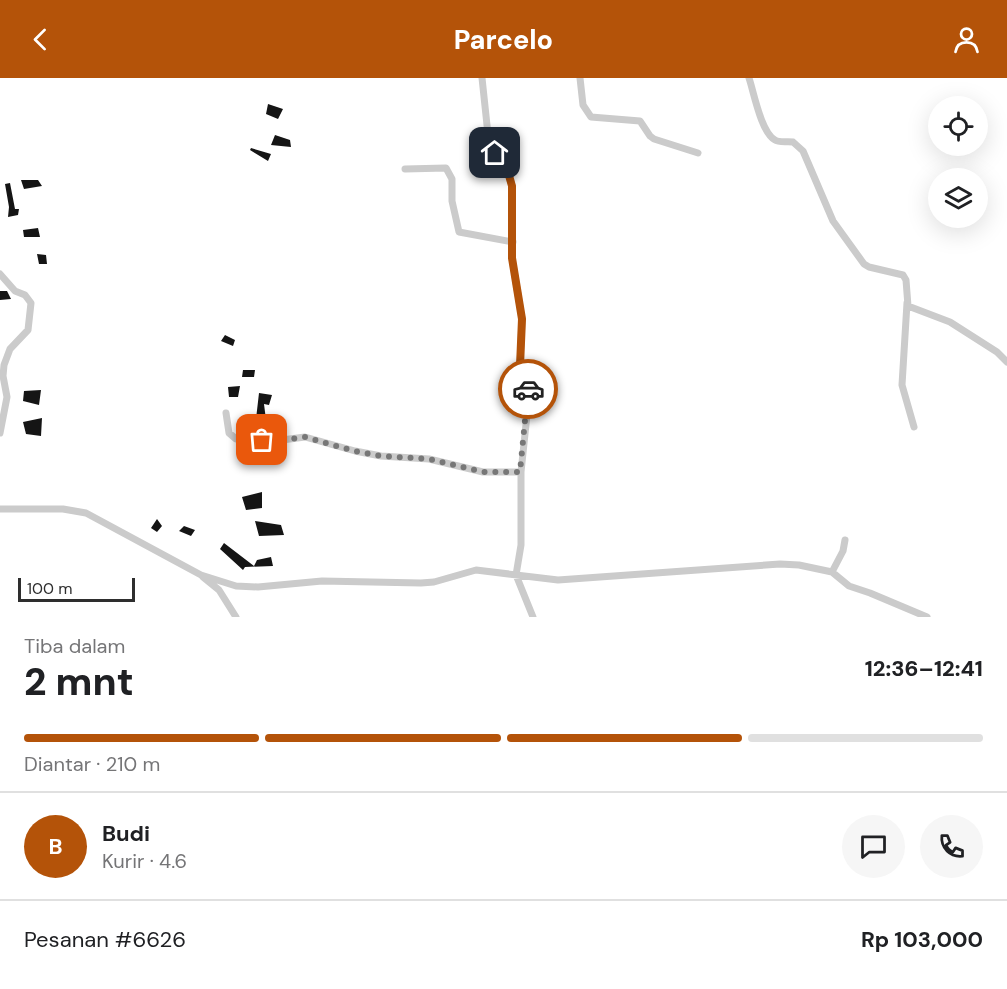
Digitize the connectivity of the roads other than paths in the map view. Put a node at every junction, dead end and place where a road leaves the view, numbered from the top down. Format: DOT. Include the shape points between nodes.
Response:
graph roads {
  1 [pos="482,78"];
  2 [pos="580,78"];
  3 [pos="749,78"];
  4 [pos="698,153"];
  5 [pos="405,169"];
  6 [pos="513,242"];
  7 [pos="0,274"];
  8 [pos="907,303"];
  9 [pos="1007,362"];
  10 [pos="226,413"];
  11 [pos="914,427"];
  12 [pos="0,433"];
  13 [pos="520,472"];
  14 [pos="0,509"];
  15 [pos="845,540"];
  16 [pos="832,572"];
  17 [pos="201,575"];
  18 [pos="516,575"];
  19 [pos="236,617"];
  20 [pos="533,617"];
  21 [pos="927,617"];
  1 -- 6 [label="street" via="489,144 510,175"];
  2 -- 4 [label="street" via="583,105 591,117 640,121 654,139"];
  3 -- 8 [label="street" via="771,136 778,142 794,142 803,151 833,221 866,266 905,277"];
  5 -- 6 [label="street" via="446,168 452,179 459,232"];
  6 -- 13 [label="street" via="522,319 520,366 529,396"];
  7 -- 12 [label="street" via="15,291 29,299 31,309 28,330 10,350 4,365 7,397"];
  8 -- 9 [label="street" via="912,309 950,322"];
  8 -- 11 [label="street" via="902,385"];
  10 -- 13 [label="street" via="229,433 236,439 305,437 381,456 429,459 483,472"];
  13 -- 18 [label="street" via="521,545"];
  14 -- 17 [label="street" via="63,508 86,513"];
  15 -- 16 [label="street"];
  16 -- 18 [label="street" via="780,564 580,580"];
  16 -- 21 [label="street" via="849,586"];
  17 -- 18 [label="street" via="237,586 258,587 322,581 428,583 476,570"];
  17 -- 19 [label="street" via="219,590"];
  18 -- 20 [label="street"];
}
